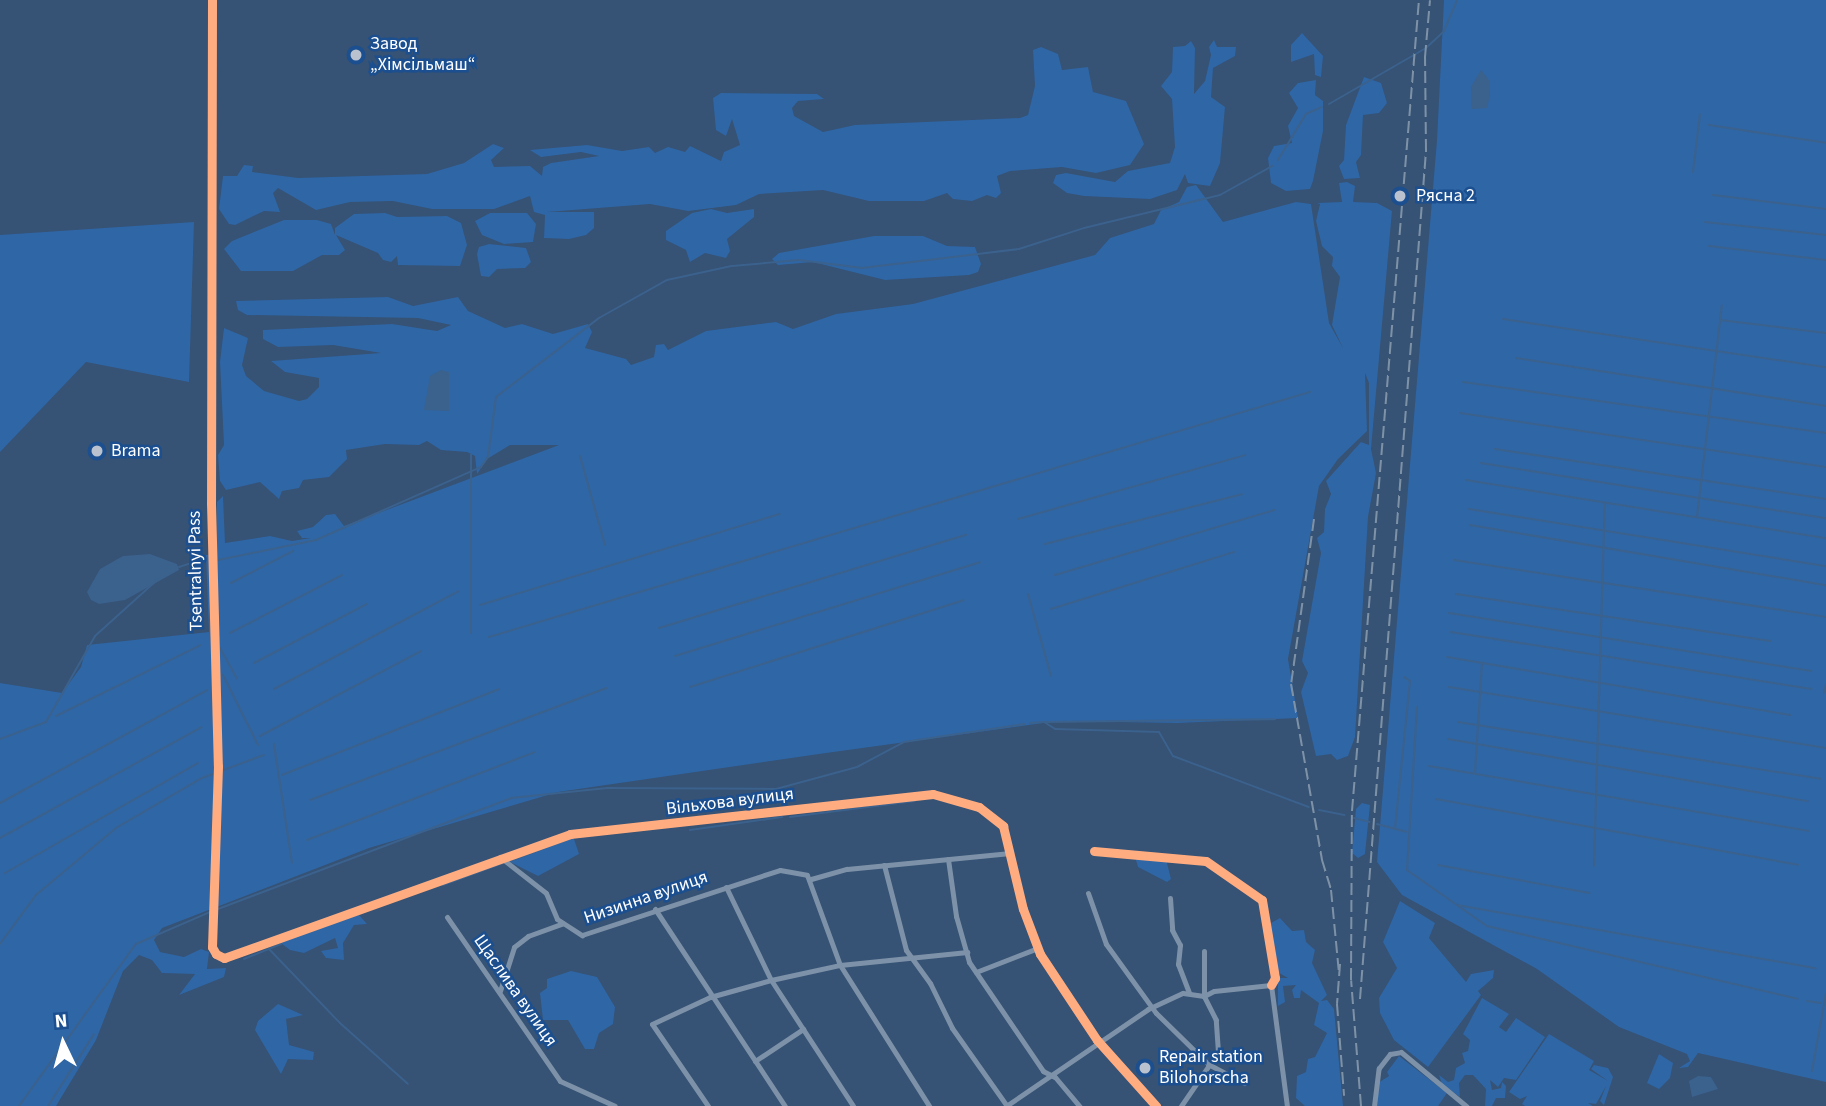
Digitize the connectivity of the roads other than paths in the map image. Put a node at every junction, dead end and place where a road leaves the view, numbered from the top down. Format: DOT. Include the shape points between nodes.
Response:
graph roads {
  1 [pos="212,0"];
  2 [pos="1094,851"];
  3 [pos="1010,853"];
  4 [pos="500,857"];
  5 [pos="948,859"];
  6 [pos="884,865"];
  7 [pos="811,879"];
  8 [pos="726,887"];
  9 [pos="1088,893"];
  10 [pos="1170,898"];
  11 [pos="655,909"];
  12 [pos="447,917"];
  13 [pos="563,923"];
  14 [pos="212,947"];
  15 [pos="1038,948"];
  16 [pos="967,951"];
  17 [pos="1204,951"];
  18 [pos="910,955"];
  19 [pos="840,965"];
  20 [pos="976,972"];
  21 [pos="771,980"];
  22 [pos="1271,985"];
  23 [pos="1189,992"];
  24 [pos="500,994"];
  25 [pos="1204,996"];
  26 [pos="710,997"];
  27 [pos="1153,1008"];
  28 [pos="803,1029"];
  29 [pos="1097,1040"];
  30 [pos="755,1061"];
  31 [pos="1208,1065"];
  32 [pos="1051,1076"];
  33 [pos="1244,1083"];
  34 [pos="615,1106"];
  35 [pos="708,1106"];
  36 [pos="785,1106"];
  37 [pos="853,1106"];
  38 [pos="929,1106"];
  39 [pos="1006,1106"];
  40 [pos="1079,1106"];
  41 [pos="1156,1106"];
  42 [pos="1181,1106"];
  43 [pos="1287,1106"];
  44 [pos="1374,1106"];
  45 [pos="1466,1106"];
  1 -- 14 [label="street, Tsentralnyi Pass" via="211,502 218,766"];
  2 -- 22 [label="street" via="1206,861 1262,900 1275,978"];
  3 -- 4 [label="street, Вільхова вулиця" via="1003,826 986,811 917,794 570,834"];
  3 -- 5 [label="street"];
  3 -- 15 [label="street, Вільхова вулиця"];
  4 -- 13 [label="street, Низинна вулиця" via="546,893 551,909"];
  4 -- 14 [label="street, Вільхова вулиця" via="224,958"];
  5 -- 6 [label="street"];
  5 -- 16 [label="street" via="956,916"];
  6 -- 7 [label="street"];
  6 -- 18 [label="street" via="900,934"];
  7 -- 8 [label="street, Низинна вулиця" via="792,868"];
  7 -- 19 [label="street"];
  8 -- 11 [label="street, Низинна вулиця"];
  8 -- 21 [label="street"];
  9 -- 27 [label="street" via="1106,944"];
  10 -- 23 [label="street" via="1172,930 1180,945 1178,964"];
  11 -- 13 [label="street, Низинна вулиця" via="582,935"];
  11 -- 26 [label="street"];
  12 -- 24 [label="street, Щаслива вулиця"];
  13 -- 24 [label="street" via="528,936 514,947"];
  15 -- 20 [label="street"];
  15 -- 29 [label="street, Вільхова вулиця"];
  16 -- 18 [label="street"];
  16 -- 20 [label="street"];
  17 -- 25 [label="street"];
  18 -- 19 [label="street"];
  18 -- 39 [label="street" via="940,1000 952,1028"];
  19 -- 21 [label="street"];
  19 -- 38 [label="street"];
  20 -- 32 [label="street"];
  21 -- 26 [label="street"];
  21 -- 28 [label="street"];
  22 -- 25 [label="street"];
  22 -- 43 [label="street"];
  23 -- 25 [label="street"];
  23 -- 27 [label="street"];
  24 -- 34 [label="street, Щаслива вулиця" via="560,1081"];
  25 -- 31 [label="street" via="1216,1020 1219,1040 1218,1052"];
  26 -- 30 [label="street"];
  26 -- 35 [label="street" via="652,1024"];
  27 -- 29 [label="street"];
  27 -- 31 [label="street"];
  28 -- 30 [label="street"];
  28 -- 37 [label="street"];
  29 -- 32 [label="street"];
  29 -- 41 [label="street, Вільхова вулиця"];
  30 -- 36 [label="street"];
  31 -- 33 [label="street"];
  31 -- 42 [label="street"];
  32 -- 39 [label="street"];
  32 -- 40 [label="street"];
  44 -- 45 [label="street" via="1380,1068 1390,1055 1401,1052"];
}
